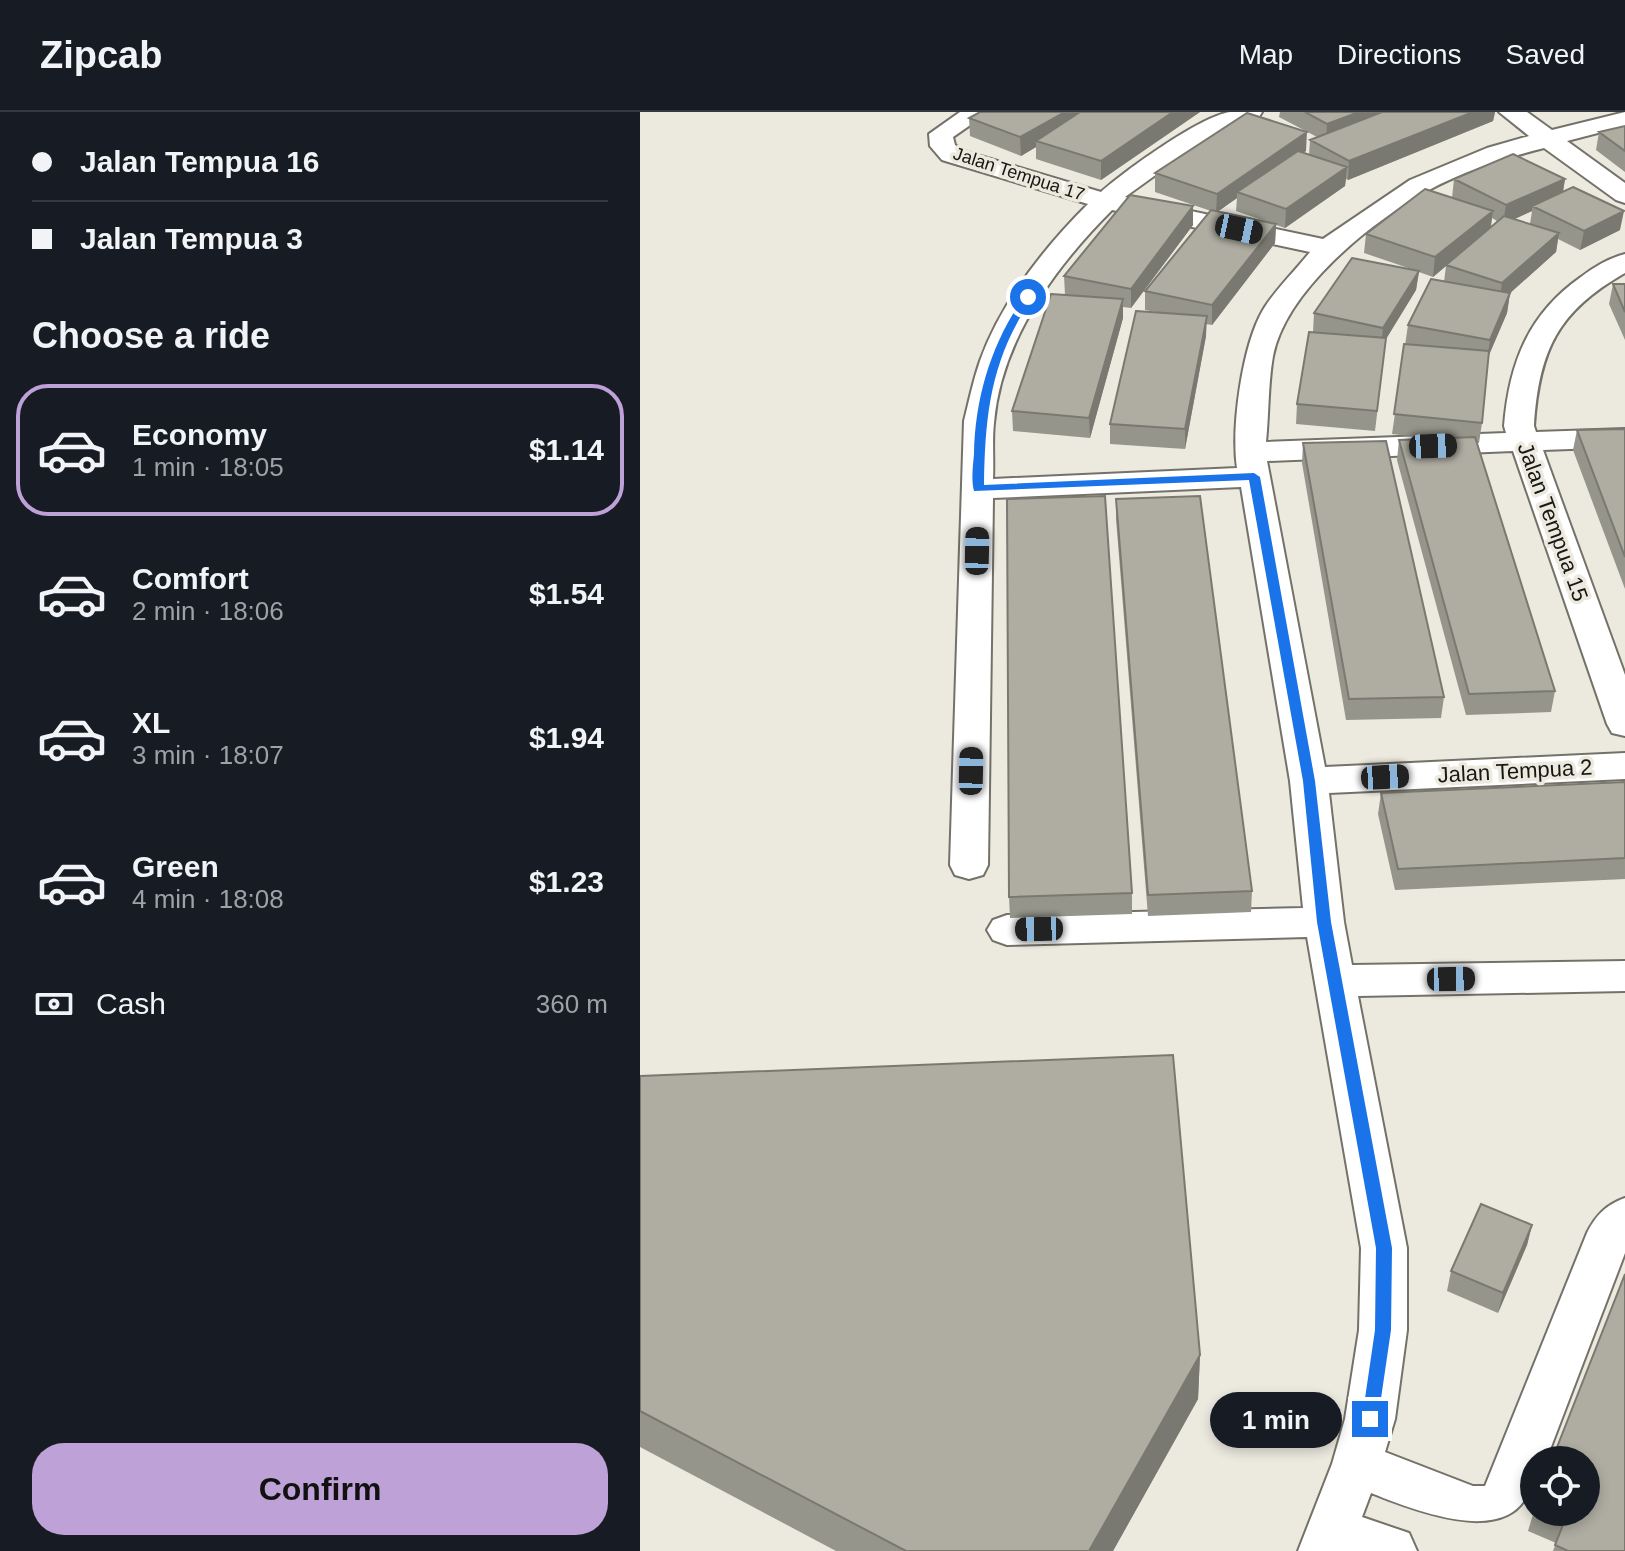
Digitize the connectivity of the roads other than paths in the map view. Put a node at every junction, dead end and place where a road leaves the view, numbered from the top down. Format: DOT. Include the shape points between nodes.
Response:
graph roads {
  1 [pos="977,112"];
  2 [pos="1250,112"];
  3 [pos="1511,112"];
  4 [pos="1625,118"];
  5 [pos="1547,139"];
  6 [pos="1625,195"];
  7 [pos="1105,201"];
  8 [pos="1328,248"];
  9 [pos="1625,262"];
  10 [pos="1625,438"];
  11 [pos="1524,443"];
  12 [pos="1252,464"];
  13 [pos="978,489"];
  14 [pos="1625,724"];
  15 [pos="1625,766"];
  16 [pos="1309,781"];
  17 [pos="969,865"];
  18 [pos="1324,922"];
  19 [pos="1007,930"];
  20 [pos="1625,976"];
  21 [pos="1335,981"];
  22 [pos="1625,1217"];
  23 [pos="1357,1464"];
  24 [pos="1328,1542"];
  25 [pos="1391,1551"];
  1 -- 7 [label="street, Jalan Tempua 17" via="941,134 945,151"];
  2 -- 7 [label="street" via="1191,142"];
  3 -- 5 [label="street"];
  4 -- 5 [label="street"];
  5 -- 6 [label="street"];
  5 -- 8 [label="street" via="1496,153 1419,185"];
  7 -- 8 [label="street"];
  7 -- 13 [label="street" via="1055,258 1015,316 994,360 979,421"];
  8 -- 12 [label="street" via="1276,312 1259,355"];
  9 -- 11 [label="street, Jalan Tempua 15" via="1590,280 1556,310 1537,340 1520,387"];
  10 -- 11 [label="street"];
  11 -- 12 [label="street"];
  11 -- 14 [label="street, Jalan Tempua 15"];
  12 -- 13 [label="street"];
  12 -- 16 [label="street"];
  13 -- 17 [label="street"];
  15 -- 16 [label="street, Jalan Tempua 2"];
  16 -- 18 [label="street"];
  18 -- 19 [label="street"];
  18 -- 21 [label="street"];
  20 -- 21 [label="street"];
  21 -- 23 [label="street" via="1384,1248 1383,1330 1370,1419"];
  22 -- 23 [label="street" via="1610,1233 1504,1502 1492,1513 1473,1510"];
  23 -- 24 [label="street"];
  24 -- 25 [label="street"];
}
